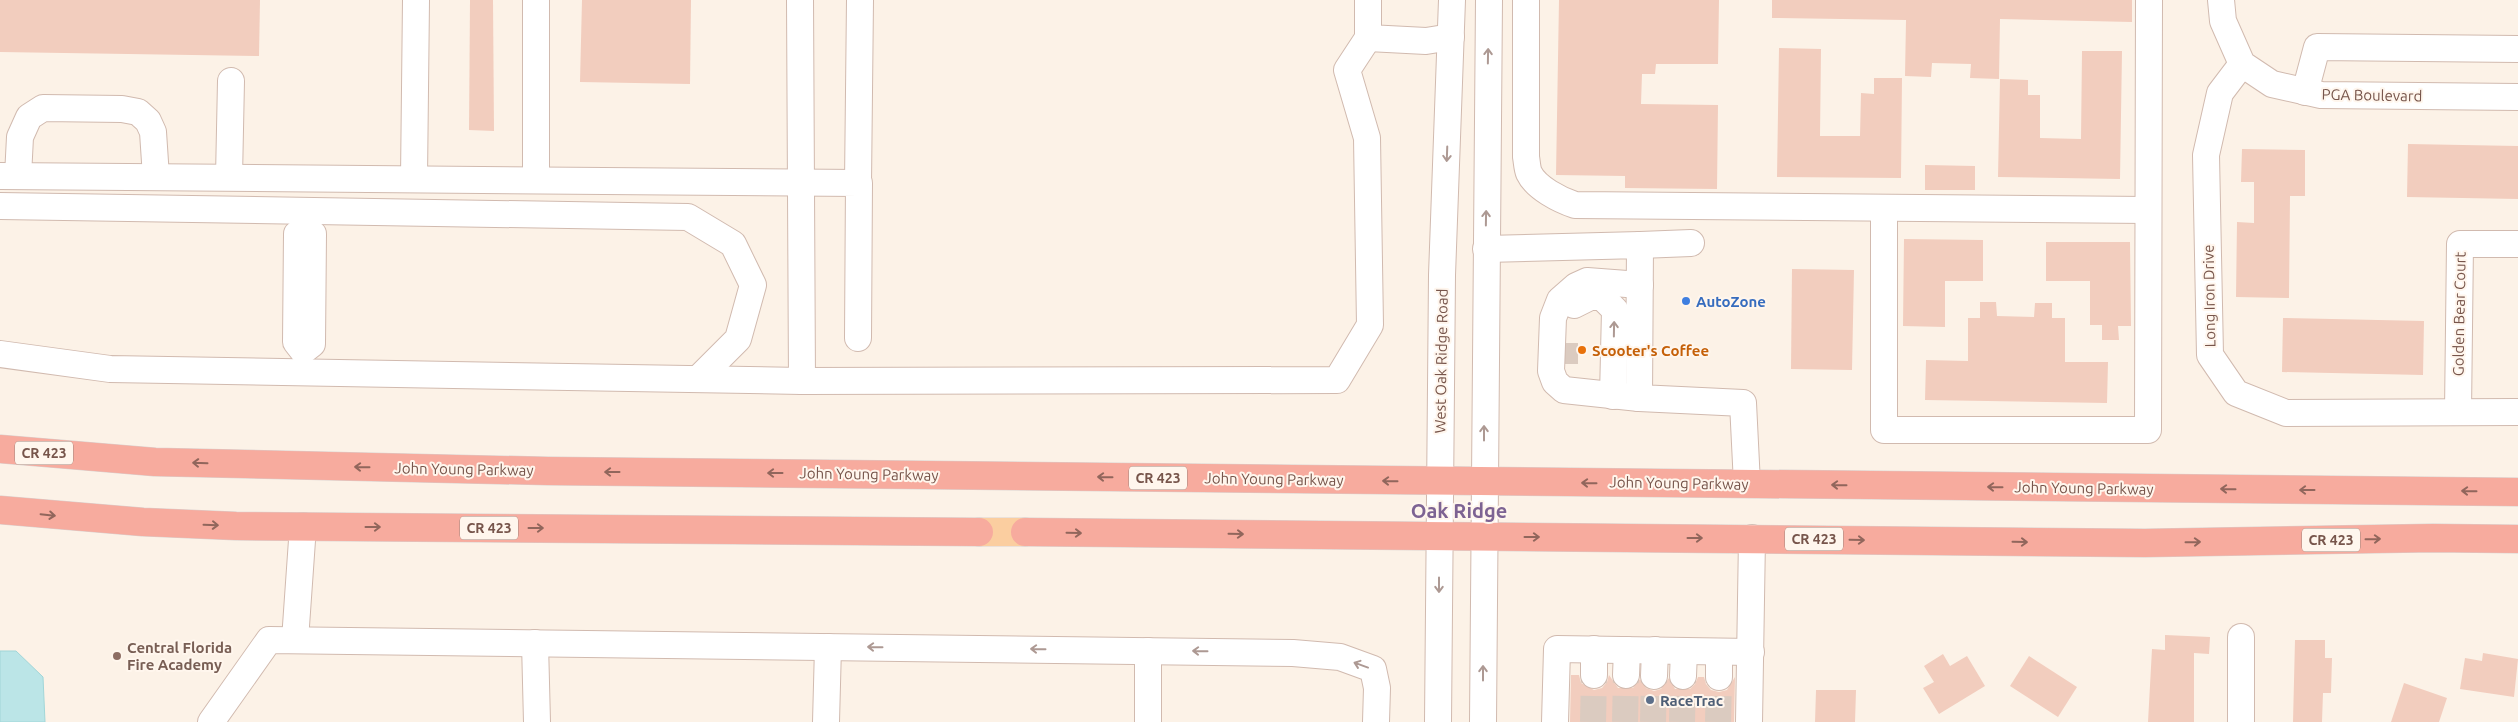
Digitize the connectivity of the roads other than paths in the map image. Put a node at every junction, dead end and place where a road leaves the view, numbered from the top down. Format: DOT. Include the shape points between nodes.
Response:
graph roads {
  1 [pos="416,0"];
  2 [pos="536,0"];
  3 [pos="800,0"];
  4 [pos="860,0"];
  5 [pos="1368,0"];
  6 [pos="1452,0"];
  7 [pos="1488,0"];
  8 [pos="1526,0"];
  9 [pos="2149,0"];
  10 [pos="2221,0"];
  11 [pos="1452,37"];
  12 [pos="1368,38"];
  13 [pos="2518,49"];
  14 [pos="2242,64"];
  15 [pos="231,81"];
  16 [pos="2306,92"];
  17 [pos="2518,96"];
  18 [pos="9,176"];
  19 [pos="156,177"];
  20 [pos="229,177"];
  21 [pos="414,178"];
  22 [pos="536,180"];
  23 [pos="801,182"];
  24 [pos="858,182"];
  25 [pos="0,206"];
  26 [pos="1884,209"];
  27 [pos="2148,210"];
  28 [pos="305,220"];
  29 [pos="1692,244"];
  30 [pos="2518,244"];
  31 [pos="1640,245"];
  32 [pos="1486,249"];
  33 [pos="1640,285"];
  34 [pos="1602,290"];
  35 [pos="858,338"];
  36 [pos="0,354"];
  37 [pos="303,362"];
  38 [pos="698,379"];
  39 [pos="802,381"];
  40 [pos="1573,392"];
  41 [pos="1626,397"];
  42 [pos="2458,412"];
  43 [pos="2518,412"];
  44 [pos="0,448"];
  45 [pos="1439,482"];
  46 [pos="1484,482"];
  47 [pos="1747,484"];
  48 [pos="2518,492"];
  49 [pos="0,510"];
  50 [pos="303,526"];
  51 [pos="979,532"];
  52 [pos="1025,532"];
  53 [pos="1439,536"];
  54 [pos="1484,537"];
  55 [pos="1752,538"];
  56 [pos="2518,539"];
  57 [pos="2241,638"];
  58 [pos="296,640"];
  59 [pos="535,643"];
  60 [pos="828,647"];
  61 [pos="1594,649"];
  62 [pos="1627,650"];
  63 [pos="1654,650"];
  64 [pos="1148,651"];
  65 [pos="1684,651"];
  66 [pos="1719,652"];
  67 [pos="1751,652"];
  68 [pos="1594,675"];
  69 [pos="1626,676"];
  70 [pos="1654,676"];
  71 [pos="1683,676"];
  72 [pos="1719,677"];
  73 [pos="540,721"];
  74 [pos="211,722"];
  75 [pos="826,722"];
  76 [pos="1148,722"];
  77 [pos="1376,722"];
  78 [pos="1438,722"];
  79 [pos="1483,722"];
  80 [pos="1555,722"];
  81 [pos="1750,722"];
  82 [pos="2241,722"];
  1 -- 21 [label="street"];
  2 -- 22 [label="street"];
  3 -- 23 [label="street"];
  4 -- 24 [label="street"];
  5 -- 12 [label="street"];
  6 -- 11 [label="street, West Oak Ridge Road"];
  32 -- 7 [label="street, one-way"];
  8 -- 26 [label="street" via="1526,157 1529,173 1535,182 1563,201 1575,205"];
  9 -- 27 [label="street"];
  10 -- 14 [label="street" via="2223,21"];
  11 -- 12 [label="street" via="1426,41"];
  11 -- 45 [label="street, West Oak Ridge Road, one-way" via="1442,275"];
  12 -- 39 [label="street" via="1346,70 1367,138 1370,326 1337,380"];
  13 -- 16 [label="street" via="2317,47"];
  14 -- 16 [label="street, PGA Boulevard" via="2272,84"];
  14 -- 42 [label="street, Long Iron Drive" via="2220,94 2206,155 2210,355 2236,392 2286,413"];
  15 -- 20 [label="street"];
  16 -- 17 [label="street, PGA Boulevard" via="2321,95"];
  18 -- 19 [label="street"];
  18 -- 19 [label="street" via="28,117 43,108 138,112 148,121 153,132"];
  19 -- 20 [label="street"];
  20 -- 21 [label="street"];
  21 -- 22 [label="street"];
  22 -- 23 [label="street"];
  23 -- 24 [label="street"];
  23 -- 39 [label="street"];
  24 -- 35 [label="street"];
  25 -- 28 [label="street"];
  26 -- 27 [label="street"];
  26 -- 27 [label="street" via="1884,430 2148,430"];
  28 -- 37 [label="street" via="297,234 296,273 296,342"];
  28 -- 38 [label="street" via="688,217 733,244 753,285 738,339"];
  29 -- 31 [label="street"];
  30 -- 42 [label="street, Golden Bear Court" via="2460,244"];
  31 -- 32 [label="street"];
  31 -- 33 [label="street"];
  46 -- 32 [label="street, one-way"];
  33 -- 34 [label="street"];
  33 -- 41 [label="street"];
  34 -- 40 [label="street" via="1572,306 1567,318 1565,353"];
  34 -- 40 [label="street" via="1587,281 1576,286 1560,300 1553,318 1551,371 1555,382 1564,390"];
  41 -- 34 [label="street, one-way" via="1615,310"];
  36 -- 37 [label="street" via="110,369"];
  37 -- 38 [label="street"];
  38 -- 39 [label="street"];
  40 -- 41 [label="street"];
  41 -- 47 [label="street" via="1753,403"];
  42 -- 43 [label="street, Long Iron Drive"];
  45 -- 44 [label="highway, John Young Parkway / CR 423, one-way" via="247,464 146,461"];
  45 -- 46 [label="highway, John Young Parkway / CR 423"];
  45 -- 53 [label="street, West Oak Ridge Road"];
  47 -- 46 [label="highway, John Young Parkway / CR 423, one-way"];
  46 -- 54 [label="street"];
  48 -- 47 [label="highway, John Young Parkway / CR 423, one-way"];
  49 -- 50 [label="highway, CR 423, one-way" via="143,522"];
  50 -- 51 [label="highway, CR 423, one-way"];
  50 -- 58 [label="street"];
  51 -- 52 [label="main road, CR 423"];
  52 -- 53 [label="highway, CR 423, one-way"];
  53 -- 54 [label="highway, CR 423"];
  53 -- 78 [label="street, West Oak Ridge Road, one-way"];
  54 -- 55 [label="highway, CR 423, one-way"];
  79 -- 54 [label="street, one-way"];
  55 -- 56 [label="highway, CR 423, one-way" via="2145,543"];
  55 -- 67 [label="street"];
  57 -- 82 [label="street"];
  58 -- 59 [label="street"];
  58 -- 74 [label="street" via="269,640"];
  59 -- 60 [label="street"];
  59 -- 73 [label="street"];
  64 -- 60 [label="street, one-way"];
  60 -- 75 [label="street"];
  61 -- 62 [label="street"];
  61 -- 68 [label="street"];
  61 -- 80 [label="street" via="1557,649"];
  62 -- 63 [label="street"];
  62 -- 69 [label="street"];
  63 -- 65 [label="street"];
  63 -- 70 [label="street"];
  64 -- 76 [label="street"];
  77 -- 64 [label="street, one-way" via="1374,669 1340,657 1293,652"];
  65 -- 66 [label="street"];
  65 -- 71 [label="street"];
  66 -- 67 [label="street"];
  66 -- 72 [label="street"];
  67 -- 81 [label="street"];
}
